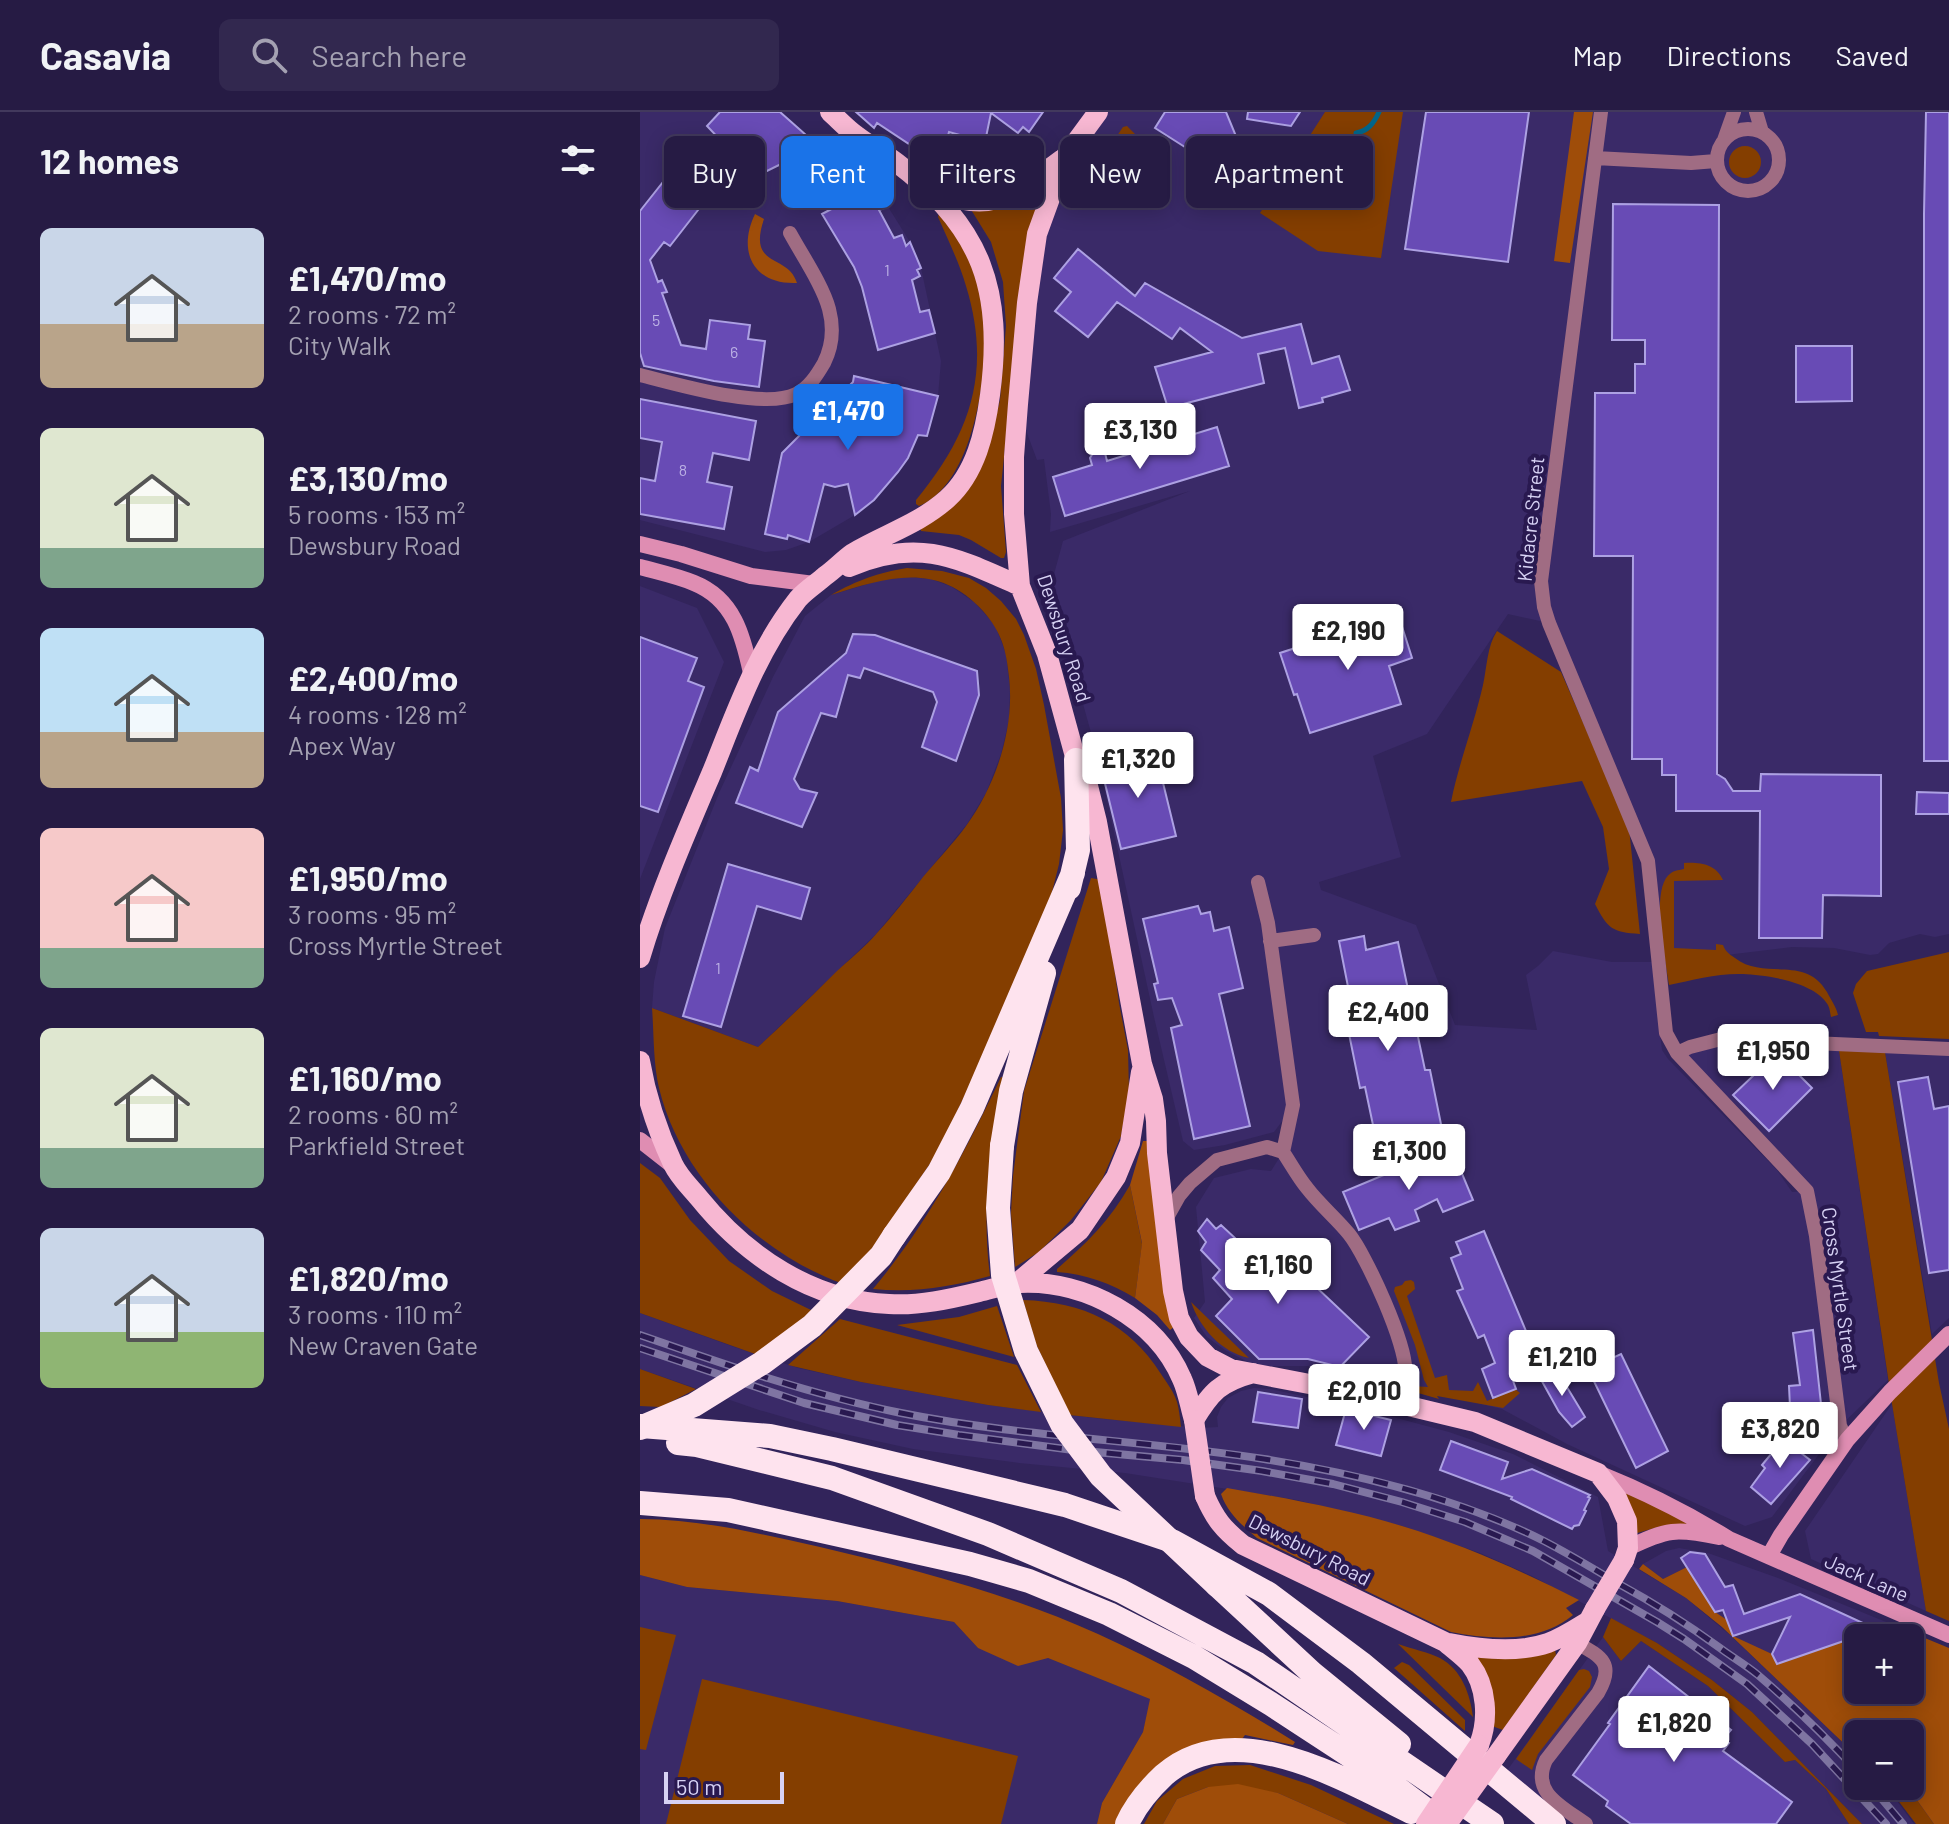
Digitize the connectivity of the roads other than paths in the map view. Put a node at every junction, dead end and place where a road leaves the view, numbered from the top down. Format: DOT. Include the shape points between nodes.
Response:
graph roads {
  1 [pos="830,112"];
  2 [pos="1098,112"];
  3 [pos="1601,112"];
  4 [pos="1734,112"];
  5 [pos="1756,112"];
  6 [pos="1762,132"];
  7 [pos="1080,136"];
  8 [pos="1723,140"];
  9 [pos="1595,158"];
  10 [pos="1716,161"];
  11 [pos="1060,171"];
  12 [pos="910,173"];
  13 [pos="946,208"];
  14 [pos="790,233"];
  15 [pos="640,375"];
  16 [pos="640,544"];
  17 [pos="640,567"];
  18 [pos="821,579"];
  19 [pos="1020,586"];
  20 [pos="751,673"];
  21 [pos="1076,760"];
  22 [pos="1073,873"];
  23 [pos="1258,882"];
  24 [pos="1314,935"];
  25 [pos="1270,941"];
  26 [pos="640,958"];
  27 [pos="1949,1049"];
  28 [pos="1677,1053"];
  29 [pos="640,1061"];
  30 [pos="1142,1064"];
  31 [pos="640,1140"];
  32 [pos="1283,1152"];
  33 [pos="674,1167"];
  34 [pos="1165,1221"];
  35 [pos="1017,1283"];
  36 [pos="1949,1334"];
  37 [pos="1253,1373"];
  38 [pos="1381,1399"];
  39 [pos="1194,1420"];
  40 [pos="640,1427"];
  41 [pos="640,1439"];
  42 [pos="1847,1440"];
  43 [pos="1598,1473"];
  44 [pos="640,1503"];
  45 [pos="1729,1539"];
  46 [pos="1626,1554"];
  47 [pos="1769,1556"];
  48 [pos="1592,1615"];
  49 [pos="1949,1635"];
  50 [pos="1445,1642"];
  51 [pos="1577,1643"];
  52 [pos="1487,1751"];
  53 [pos="1127,1824"];
  54 [pos="1426,1824"];
  55 [pos="1435,1824"];
  56 [pos="1446,1824"];
  57 [pos="1492,1824"];
  58 [pos="1501,1824"];
  59 [pos="1554,1824"];
  60 [pos="1586,1824"];
  1 -- 12 [label="main road"];
  2 -- 7 [label="main road"];
  3 -- 9 [label="street, Kidacre Street"];
  4 -- 8 [label="street"];
  5 -- 6 [label="street"];
  6 -- 8 [label="street" via="1742,129"];
  6 -- 10 [label="street" via="1779,155 1778,172 1766,186 1748,192 1729,186"];
  8 -- 10 [label="street"];
  9 -- 10 [label="street"];
  9 -- 28 [label="street, Kidacre Street" via="1541,581 1549,623 1648,861 1666,1033"];
  11 -- 19 [label="main road, Dewsbury Road" via="1037,234 1027,303 1014,457"];
  13 -- 18 [label="main road" via="976,249 987,285 993,362 985,430 975,458 944,501 912,524 855,552"];
  14 -- 15 [label="street" via="832,322 830,348 810,385 782,399 764,399 705,392"];
  16 -- 18 [label="street" via="751,576"];
  17 -- 20 [label="street" via="713,593 736,619"];
  18 -- 19 [label="main road" via="862,562 913,552 949,557"];
  18 -- 20 [label="main road" via="800,596"];
  19 -- 21 [label="main road, Dewsbury Road" via="1047,654"];
  20 -- 26 [label="main road"];
  21 -- 22 [label="highway" via="1078,850"];
  21 -- 30 [label="main road, Dewsbury Road" via="1097,822"];
  22 -- 40 [label="highway, bridge" via="972,1108 939,1172 881,1256 812,1326 762,1363 694,1405"];
  22 -- 58 [label="highway, bridge" via="1011,1091 1002,1146 998,1208 1003,1275 1026,1351 1062,1424 1101,1476 1324,1683"];
  23 -- 25 [label="street"];
  24 -- 25 [label="street"];
  25 -- 32 [label="street" via="1293,1105"];
  27 -- 28 [label="street" via="1721,1039"];
  28 -- 42 [label="street, Cross Myrtle Street" via="1807,1191 1840,1426"];
  29 -- 33 [label="main road, Dewsbury Road"];
  30 -- 34 [label="main road, Dewsbury Road" via="1153,1099"];
  30 -- 35 [label="main road" via="1130,1143 1116,1177 1080,1230"];
  31 -- 33 [label="street"];
  32 -- 34 [label="street" via="1267,1147 1217,1160 1190,1183"];
  32 -- 38 [label="street" via="1351,1237 1391,1317 1405,1374"];
  33 -- 35 [label="main road, Dewsbury Road" via="748,1248 825,1291 869,1302 925,1303"];
  34 -- 37 [label="main road, Dewsbury Road" via="1173,1291 1189,1337 1208,1357"];
  35 -- 39 [label="main road, Dewsbury Road" via="1076,1289 1123,1309 1165,1350 1182,1379"];
  36 -- 42 [label="street"];
  37 -- 38 [label="main road"];
  37 -- 39 [label="main road" via="1232,1379 1208,1397"];
  38 -- 43 [label="main road" via="1475,1422"];
  39 -- 50 [label="main road, Dewsbury Road, bridge" via="1205,1496 1225,1531 1243,1545"];
  40 -- 59 [label="highway" via="770,1436 832,1449 1065,1505 1172,1541 1269,1594 1361,1663"];
  41 -- 57 [label="highway" via="697,1445 832,1478 988,1534 1121,1591 1256,1663"];
  42 -- 47 [label="street"];
  43 -- 45 [label="street"];
  43 -- 46 [label="main road" via="1627,1521"];
  44 -- 56 [label="highway" via="728,1510 1029,1581 1194,1657 1365,1765"];
  45 -- 46 [label="street" via="1675,1531 1654,1535"];
  45 -- 47 [label="street, Jack Lane"];
  46 -- 48 [label="main road, Dewsbury Road, bridge"];
  47 -- 49 [label="street, Jack Lane"];
  48 -- 50 [label="main road" via="1546,1644 1472,1648"];
  48 -- 51 [label="main road, Dewsbury Road"];
  50 -- 52 [label="main road, Dewsbury Road" via="1470,1664 1480,1683"];
  51 -- 52 [label="main road, Dewsbury Road"];
  51 -- 60 [label="street" via="1605,1663 1605,1681 1546,1760 1541,1777 1546,1792"];
  52 -- 54 [label="main road, Dewsbury Road, bridge"];
  52 -- 56 [label="main road, Dewsbury Road, bridge"];
  53 -- 55 [label="highway" via="1136,1804 1172,1768 1210,1751 1238,1750 1267,1752 1334,1775"];
}
